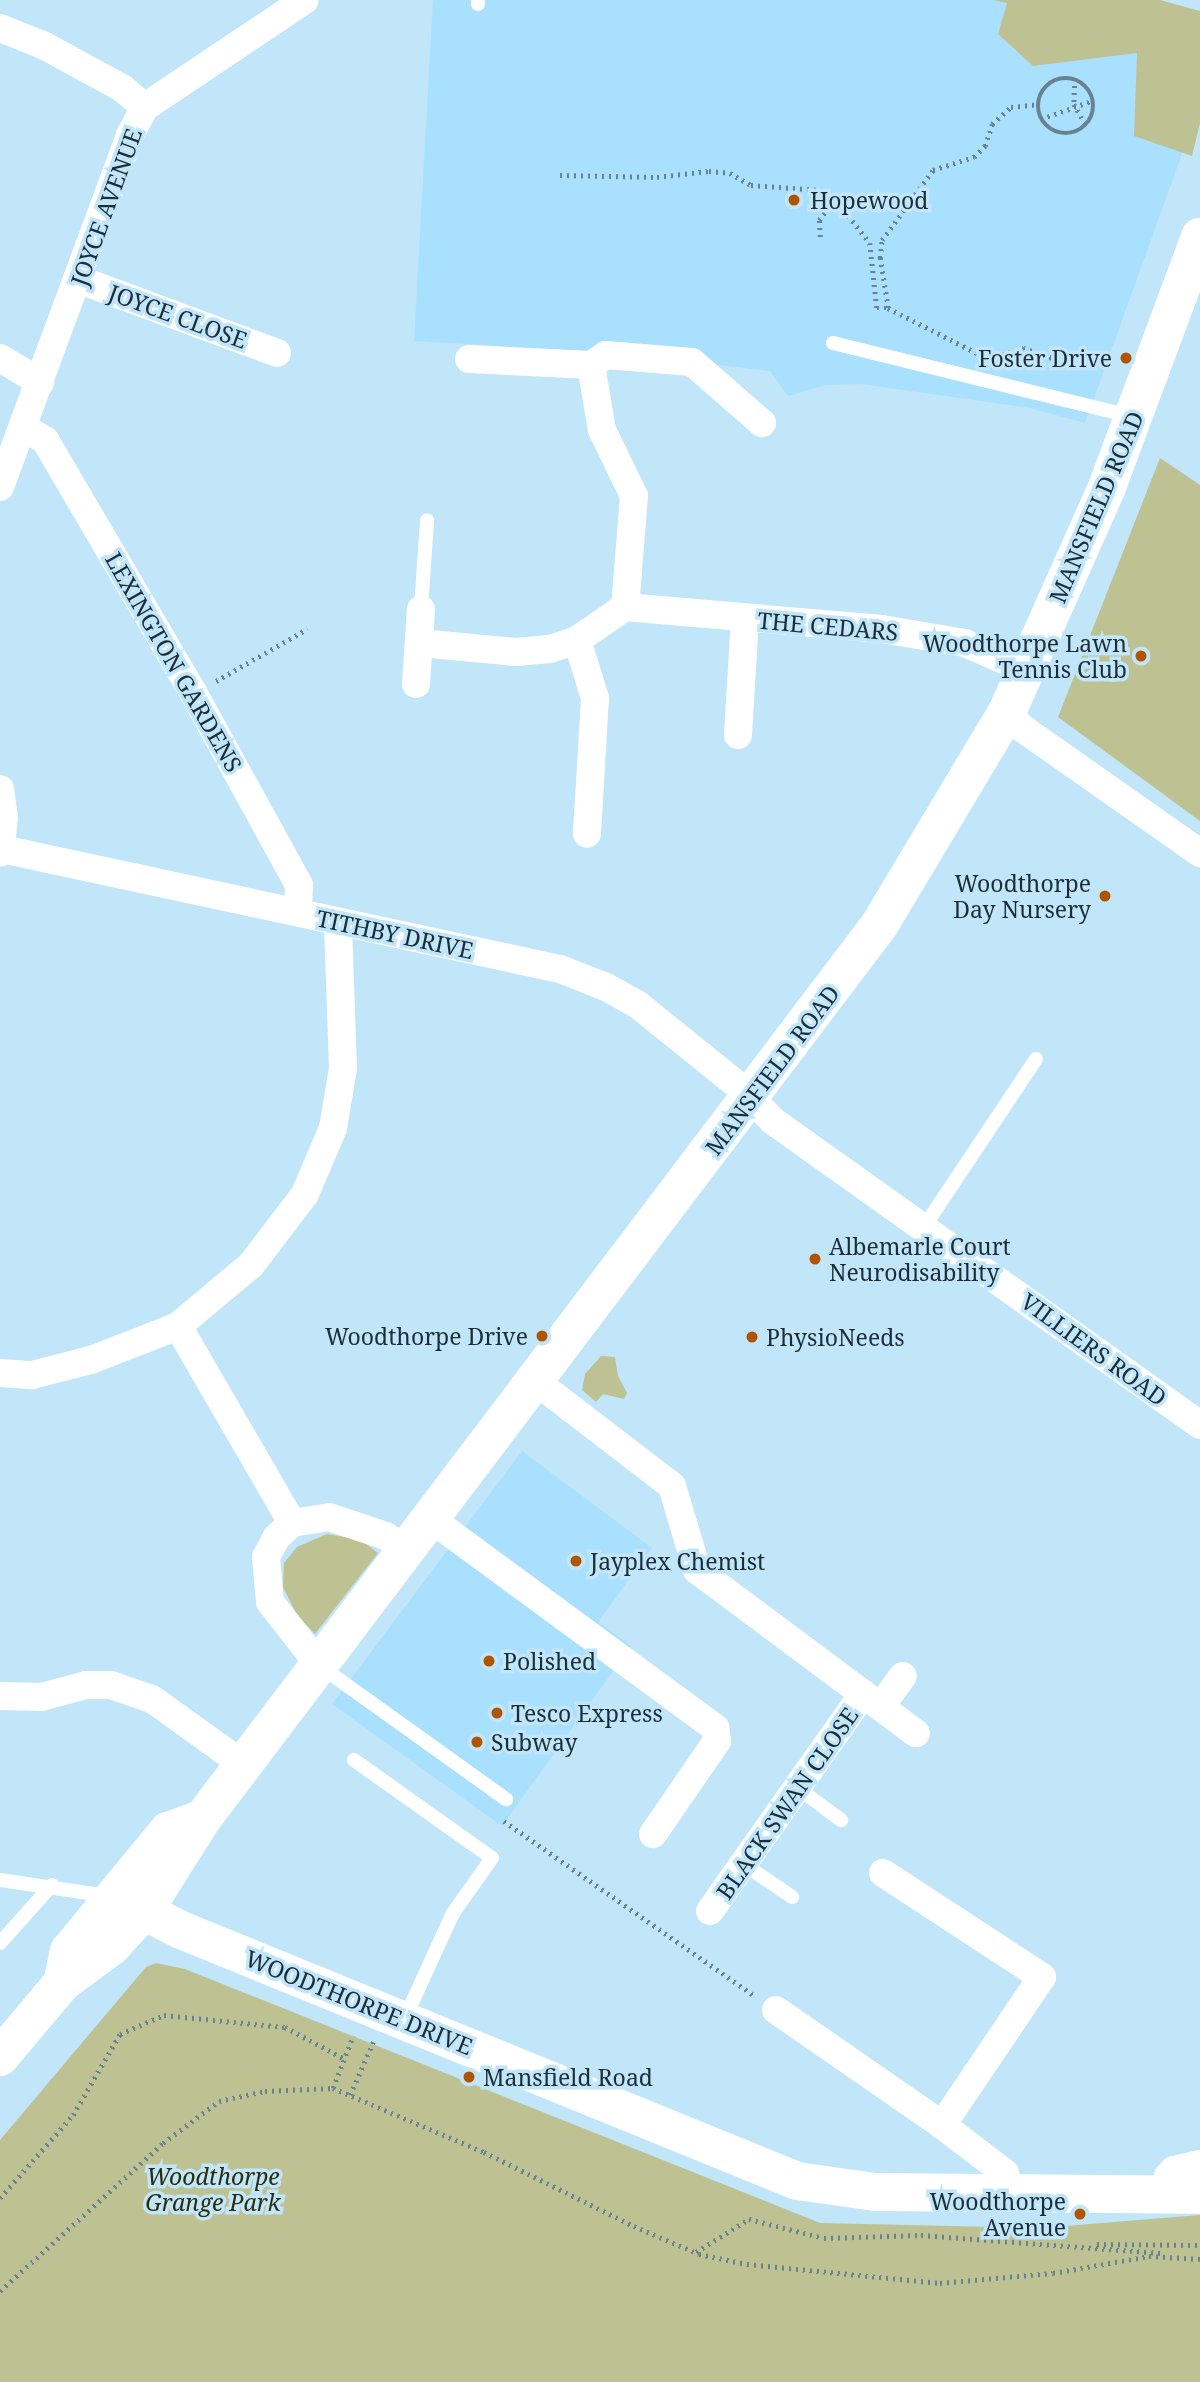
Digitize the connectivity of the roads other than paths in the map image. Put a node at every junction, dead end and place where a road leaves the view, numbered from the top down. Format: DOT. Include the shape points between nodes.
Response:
graph roads {
  1 [pos="305,0"];
  2 [pos="0,28"];
  3 [pos="145,107"];
  4 [pos="1197,259"];
  5 [pos="80,280"];
  6 [pos="833,343"];
  7 [pos="277,353"];
  8 [pos="0,358"];
  9 [pos="469,359"];
  10 [pos="591,365"];
  11 [pos="40,382"];
  12 [pos="1134,417"];
  13 [pos="762,423"];
  14 [pos="23,427"];
  15 [pos="0,487"];
  16 [pos="427,520"];
  17 [pos="625,607"];
  18 [pos="421,609"];
  19 [pos="745,618"];
  20 [pos="577,640"];
  21 [pos="420,643"];
  22 [pos="1026,670"];
  23 [pos="416,684"];
  24 [pos="1007,712"];
  25 [pos="738,735"];
  26 [pos="0,789"];
  27 [pos="587,834"];
  28 [pos="1,851"];
  29 [pos="1200,853"];
  30 [pos="298,912"];
  31 [pos="338,923"];
  32 [pos="1036,1059"];
  33 [pos="751,1098"];
  34 [pos="924,1227"];
  35 [pos="178,1326"];
  36 [pos="0,1373"];
  37 [pos="534,1380"];
  38 [pos="1200,1425"];
  39 [pos="431,1518"];
  40 [pos="292,1523"];
  41 [pos="407,1551"];
  42 [pos="320,1666"];
  43 [pos="903,1676"];
  44 [pos="0,1696"];
  45 [pos="872,1700"];
  46 [pos="916,1733"];
  47 [pos="354,1760"];
  48 [pos="244,1765"];
  49 [pos="798,1788"];
  50 [pos="506,1800"];
  51 [pos="841,1820"];
  52 [pos="653,1834"];
  53 [pos="745,1865"];
  54 [pos="883,1872"];
  55 [pos="0,1880"];
  56 [pos="52,1885"];
  57 [pos="792,1897"];
  58 [pos="129,1904"];
  59 [pos="710,1911"];
  60 [pos="0,1942"];
  61 [pos="776,2010"];
  62 [pos="384,2012"];
  63 [pos="0,2057"];
  64 [pos="942,2125"];
  65 [pos="1200,2164"];
  66 [pos="1009,2191"];
  67 [pos="1183,2195"];
  1 -- 3 [label="street, JOYCE AVENUE"];
  2 -- 3 [label="street" via="43,44 122,88"];
  3 -- 5 [label="street, JOYCE AVENUE" via="130,135"];
  4 -- 12 [label="main road, MANSFIELD ROAD"];
  5 -- 7 [label="street, JOYCE CLOSE"];
  5 -- 11 [label="street, JOYCE AVENUE"];
  6 -- 12 [label="lane"];
  8 -- 11 [label="street"];
  9 -- 10 [label="street"];
  10 -- 13 [label="street" via="606,355 692,362"];
  10 -- 17 [label="street" via="602,430 634,496"];
  11 -- 14 [label="street, JOYCE AVENUE"];
  12 -- 22 [label="main road, MANSFIELD ROAD"];
  14 -- 15 [label="street, JOYCE AVENUE"];
  14 -- 30 [label="street, LEXINGTON GARDENS" via="45,440 194,694 299,885"];
  16 -- 18 [label="lane"];
  17 -- 19 [label="street, THE CEDARS"];
  17 -- 20 [label="street"];
  18 -- 21 [label="street"];
  19 -- 22 [label="street, THE CEDARS" via="881,629 954,641"];
  19 -- 25 [label="street"];
  20 -- 21 [label="street" via="550,649 516,652"];
  20 -- 27 [label="street" via="595,698"];
  21 -- 23 [label="street"];
  22 -- 24 [label="main road, MANSFIELD ROAD"];
  24 -- 29 [label="street" via="1022,728"];
  24 -- 33 [label="main road, MANSFIELD ROAD" via="880,924"];
  26 -- 28 [label="street" via="4,817"];
  28 -- 30 [label="street, TITHBY DRIVE"];
  30 -- 31 [label="street, TITHBY DRIVE"];
  31 -- 33 [label="street, TITHBY DRIVE" via="560,969 606,987 637,1004"];
  31 -- 35 [label="street" via="343,1068 332,1128 305,1194 251,1265"];
  32 -- 34 [label="lane"];
  33 -- 34 [label="street, VILLIERS ROAD" via="773,1121"];
  33 -- 37 [label="main road, MANSFIELD ROAD"];
  34 -- 38 [label="street, VILLIERS ROAD"];
  35 -- 36 [label="street" via="90,1360 32,1375"];
  35 -- 40 [label="street"];
  37 -- 39 [label="main road, MANSFIELD ROAD"];
  37 -- 45 [label="street, BLACK SWAN CLOSE" via="672,1486 697,1570"];
  39 -- 41 [label="main road, MANSFIELD ROAD"];
  39 -- 52 [label="street" via="715,1728 717,1741"];
  40 -- 41 [label="street" via="329,1517 354,1522"];
  40 -- 42 [label="street" via="276,1538 266,1557 265,1583 284,1625"];
  41 -- 42 [label="main road, MANSFIELD ROAD"];
  42 -- 48 [label="main road, MANSFIELD ROAD"];
  42 -- 50 [label="lane"];
  43 -- 45 [label="street, BLACK SWAN CLOSE"];
  44 -- 48 [label="street" via="41,1697 86,1685 111,1685 152,1699"];
  45 -- 46 [label="street, BLACK SWAN CLOSE"];
  45 -- 49 [label="street, BLACK SWAN CLOSE"];
  47 -- 62 [label="lane" via="492,1858"];
  48 -- 58 [label="main road, MANSFIELD ROAD"];
  49 -- 51 [label="lane"];
  49 -- 53 [label="street, BLACK SWAN CLOSE"];
  53 -- 57 [label="lane"];
  53 -- 59 [label="street, BLACK SWAN CLOSE"];
  54 -- 64 [label="street" via="1042,1977"];
  55 -- 56 [label="lane"];
  56 -- 58 [label="lane"];
  56 -- 60 [label="lane"];
  58 -- 62 [label="main road, WOODTHORPE DRIVE"];
  58 -- 63 [label="main road, MANSFIELD ROAD" via="113,1945 62,1983"];
  61 -- 64 [label="street"];
  62 -- 66 [label="main road, WOODTHORPE DRIVE" via="797,2181 875,2192"];
  64 -- 66 [label="street" via="1005,2173"];
  65 -- 67 [label="street, WOODTHORPE DRIVE" via="1168,2176"];
  66 -- 67 [label="main road, WOODTHORPE DRIVE"];
}
